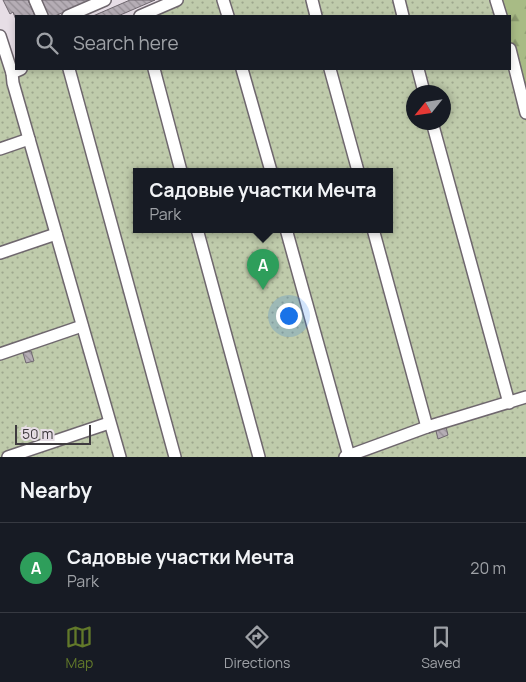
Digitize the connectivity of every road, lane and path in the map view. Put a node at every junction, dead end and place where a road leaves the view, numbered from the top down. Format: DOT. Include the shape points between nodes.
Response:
graph roads {
  1 [pos="35,0"];
  2 [pos="105,0"];
  3 [pos="177,0"];
  4 [pos="223,0"];
  5 [pos="312,0"];
  6 [pos="399,0"];
  7 [pos="496,0"];
  8 [pos="42,15"];
  9 [pos="70,15"];
  10 [pos="142,15"];
  11 [pos="228,15"];
  12 [pos="316,15"];
  13 [pos="403,15"];
  14 [pos="501,15"];
  15 [pos="0,37"];
  16 [pos="511,53"];
  17 [pos="15,69"];
  18 [pos="69,70"];
  19 [pos="154,70"];
  20 [pos="242,70"];
  21 [pos="330,70"];
  22 [pos="418,70"];
  23 [pos="16,71"];
  24 [pos="422,85"];
  25 [pos="526,113"];
  26 [pos="434,130"];
  27 [pos="29,139"];
  28 [pos="0,149"];
  29 [pos="181,168"];
  30 [pos="270,168"];
  31 [pos="357,168"];
  32 [pos="198,233"];
  33 [pos="287,233"];
  34 [pos="375,233"];
  35 [pos="56,234"];
  36 [pos="0,253"];
  37 [pos="82,326"];
  38 [pos="0,354"];
  39 [pos="526,397"];
  40 [pos="508,403"];
  41 [pos="109,423"];
  42 [pos="427,427"];
  43 [pos="347,456"];
  44 [pos="8,457"];
  45 [pos="120,457"];
  46 [pos="175,457"];
  47 [pos="259,457"];
  1 -- 8 [label="lane"];
  2 -- 9 [label="lane"];
  3 -- 10 [label="lane"];
  4 -- 11 [label="lane"];
  5 -- 12 [label="lane"];
  6 -- 13 [label="lane"];
  7 -- 14 [label="lane"];
  15 -- 17 [label="lane"];
  16 -- 25 [label="lane"];
  18 -- 46 [label="lane"];
  19 -- 29 [label="lane"];
  20 -- 30 [label="lane"];
  21 -- 31 [label="lane"];
  22 -- 24 [label="lane"];
  23 -- 27 [label="lane" via="13,83"];
  26 -- 40 [label="lane"];
  27 -- 28 [label="lane"];
  27 -- 35 [label="lane"];
  32 -- 47 [label="lane"];
  33 -- 43 [label="lane"];
  34 -- 42 [label="lane"];
  35 -- 36 [label="lane"];
  35 -- 37 [label="lane"];
  37 -- 38 [label="lane"];
  37 -- 41 [label="lane"];
  39 -- 40 [label="lane"];
  40 -- 42 [label="lane"];
  41 -- 44 [label="lane"];
  41 -- 45 [label="lane"];
  42 -- 43 [label="lane"];
}
